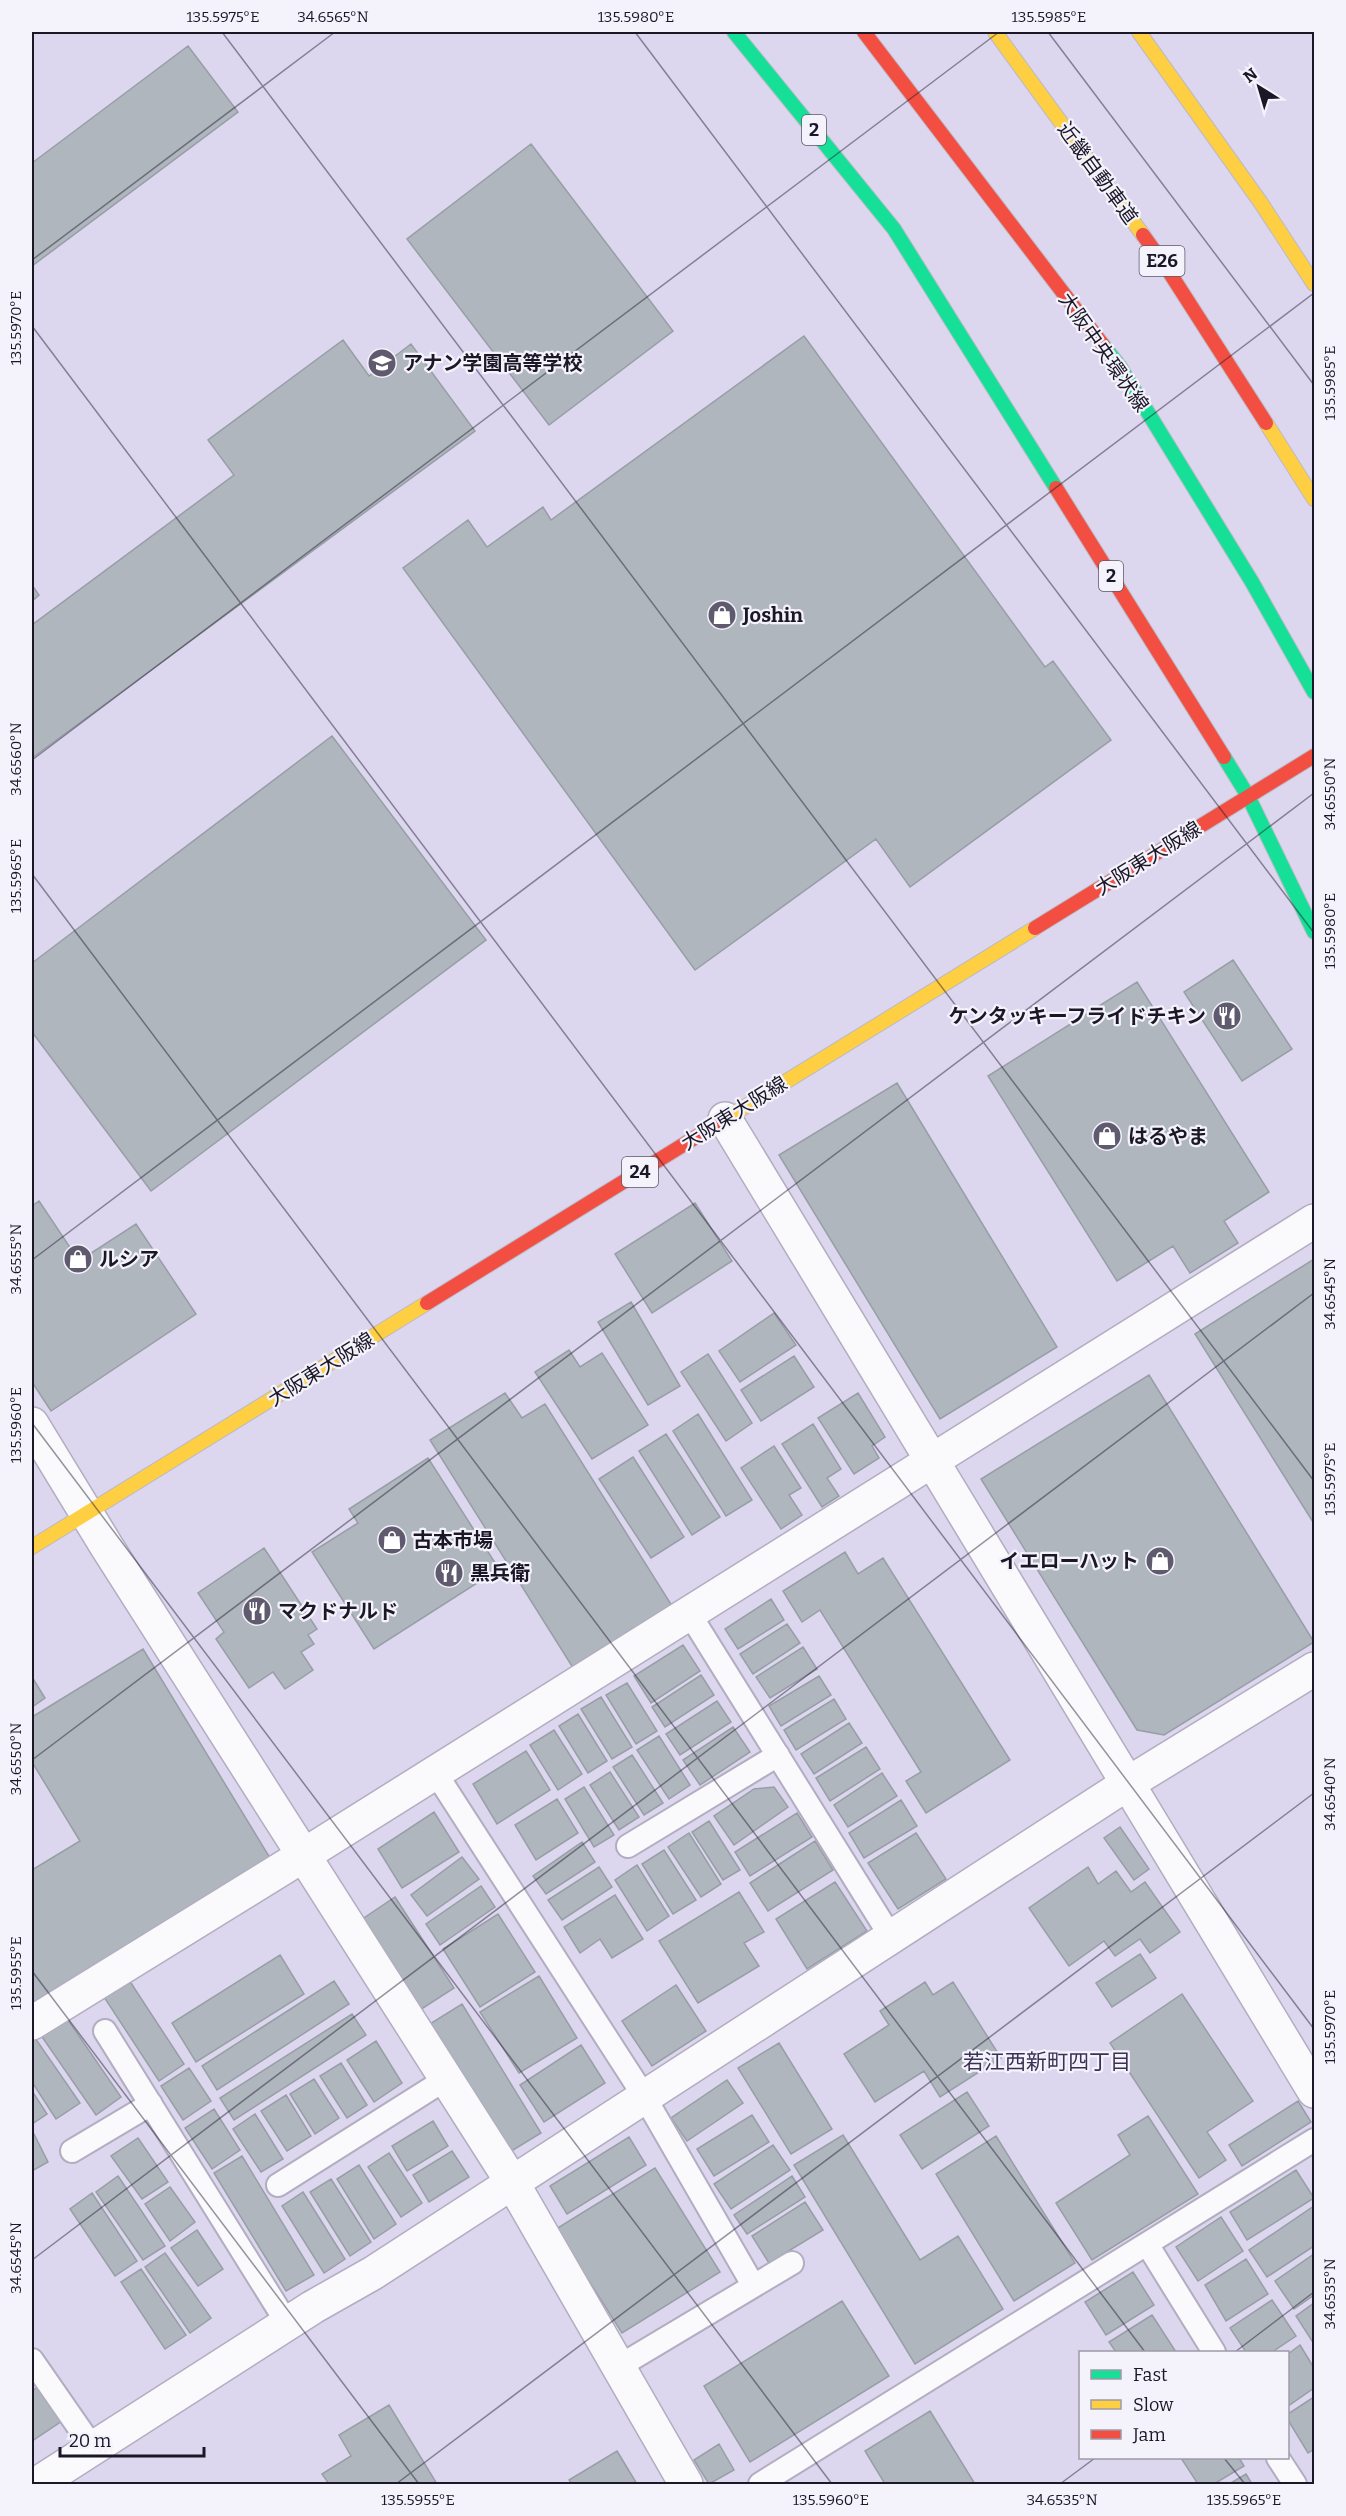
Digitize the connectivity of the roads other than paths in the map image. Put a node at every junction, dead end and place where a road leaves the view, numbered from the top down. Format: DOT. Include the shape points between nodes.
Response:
graph roads {
  1 [pos="734,32"];
  2 [pos="864,32"];
  3 [pos="996,32"];
  4 [pos="1139,32"];
  5 [pos="1314,284"];
  6 [pos="1314,499"];
  7 [pos="1314,692"];
  8 [pos="1314,756"];
  9 [pos="1248,796"];
  10 [pos="1314,932"];
  11 [pos="725,1119"];
  12 [pos="1314,1221"];
  13 [pos="32,1424"];
  14 [pos="933,1460"];
  15 [pos="86,1513"];
  16 [pos="32,1547"];
  17 [pos="689,1613"];
  18 [pos="1314,1669"];
  19 [pos="778,1755"];
  20 [pos="435,1772"];
  21 [pos="1127,1784"];
  22 [pos="628,1846"];
  23 [pos="304,1855"];
  24 [pos="891,1937"];
  25 [pos="32,2023"];
  26 [pos="105,2031"];
  27 [pos="446,2079"];
  28 [pos="1314,2091"];
  29 [pos="644,2096"];
  30 [pos="151,2104"];
  31 [pos="1314,2140"];
  32 [pos="72,2151"];
  33 [pos="512,2182"];
  34 [pos="278,2185"];
  35 [pos="1147,2244"];
  36 [pos="792,2263"];
  37 [pos="753,2285"];
  38 [pos="287,2323"];
  39 [pos="1213,2351"];
  40 [pos="32,2360"];
  41 [pos="618,2367"];
  42 [pos="93,2448"];
  43 [pos="1279,2459"];
  44 [pos="37,2484"];
  45 [pos="686,2484"];
  46 [pos="760,2484"];
  47 [pos="1295,2484"];
  1 -- 9 [label="main road, 2" via="894,228"];
  2 -- 7 [label="main road, 大阪中央環状線" via="1119,367 1252,582"];
  3 -- 6 [label="main road, 近畿自動車道 / E26" via="1166,267"];
  4 -- 5 [label="main road"];
  8 -- 9 [label="main road, 大阪東大阪線 / 24"];
  9 -- 10 [label="main road, 2"];
  9 -- 11 [label="main road, 大阪東大阪線 / 24"];
  11 -- 14 [label="street"];
  11 -- 15 [label="main road, 大阪東大阪線 / 24"];
  12 -- 14 [label="street"];
  13 -- 15 [label="street"];
  14 -- 17 [label="street"];
  14 -- 21 [label="street"];
  15 -- 16 [label="main road, 大阪東大阪線 / 24"];
  15 -- 23 [label="street"];
  17 -- 19 [label="lane"];
  17 -- 20 [label="street"];
  18 -- 21 [label="street"];
  19 -- 22 [label="lane"];
  19 -- 24 [label="lane"];
  20 -- 23 [label="street"];
  20 -- 29 [label="lane"];
  21 -- 24 [label="street"];
  21 -- 28 [label="street"];
  23 -- 25 [label="street"];
  23 -- 27 [label="street"];
  24 -- 29 [label="street"];
  26 -- 30 [label="lane"];
  27 -- 33 [label="street"];
  27 -- 34 [label="lane"];
  29 -- 33 [label="street"];
  29 -- 37 [label="lane"];
  30 -- 32 [label="lane"];
  30 -- 38 [label="lane"];
  31 -- 35 [label="lane"];
  33 -- 38 [label="street" via="373,2273"];
  33 -- 41 [label="street"];
  35 -- 39 [label="lane"];
  35 -- 46 [label="lane"];
  36 -- 37 [label="lane"];
  37 -- 41 [label="lane"];
  38 -- 42 [label="street"];
  40 -- 42 [label="lane"];
  41 -- 45 [label="street"];
  42 -- 44 [label="street"];
  43 -- 47 [label="lane"];
}
